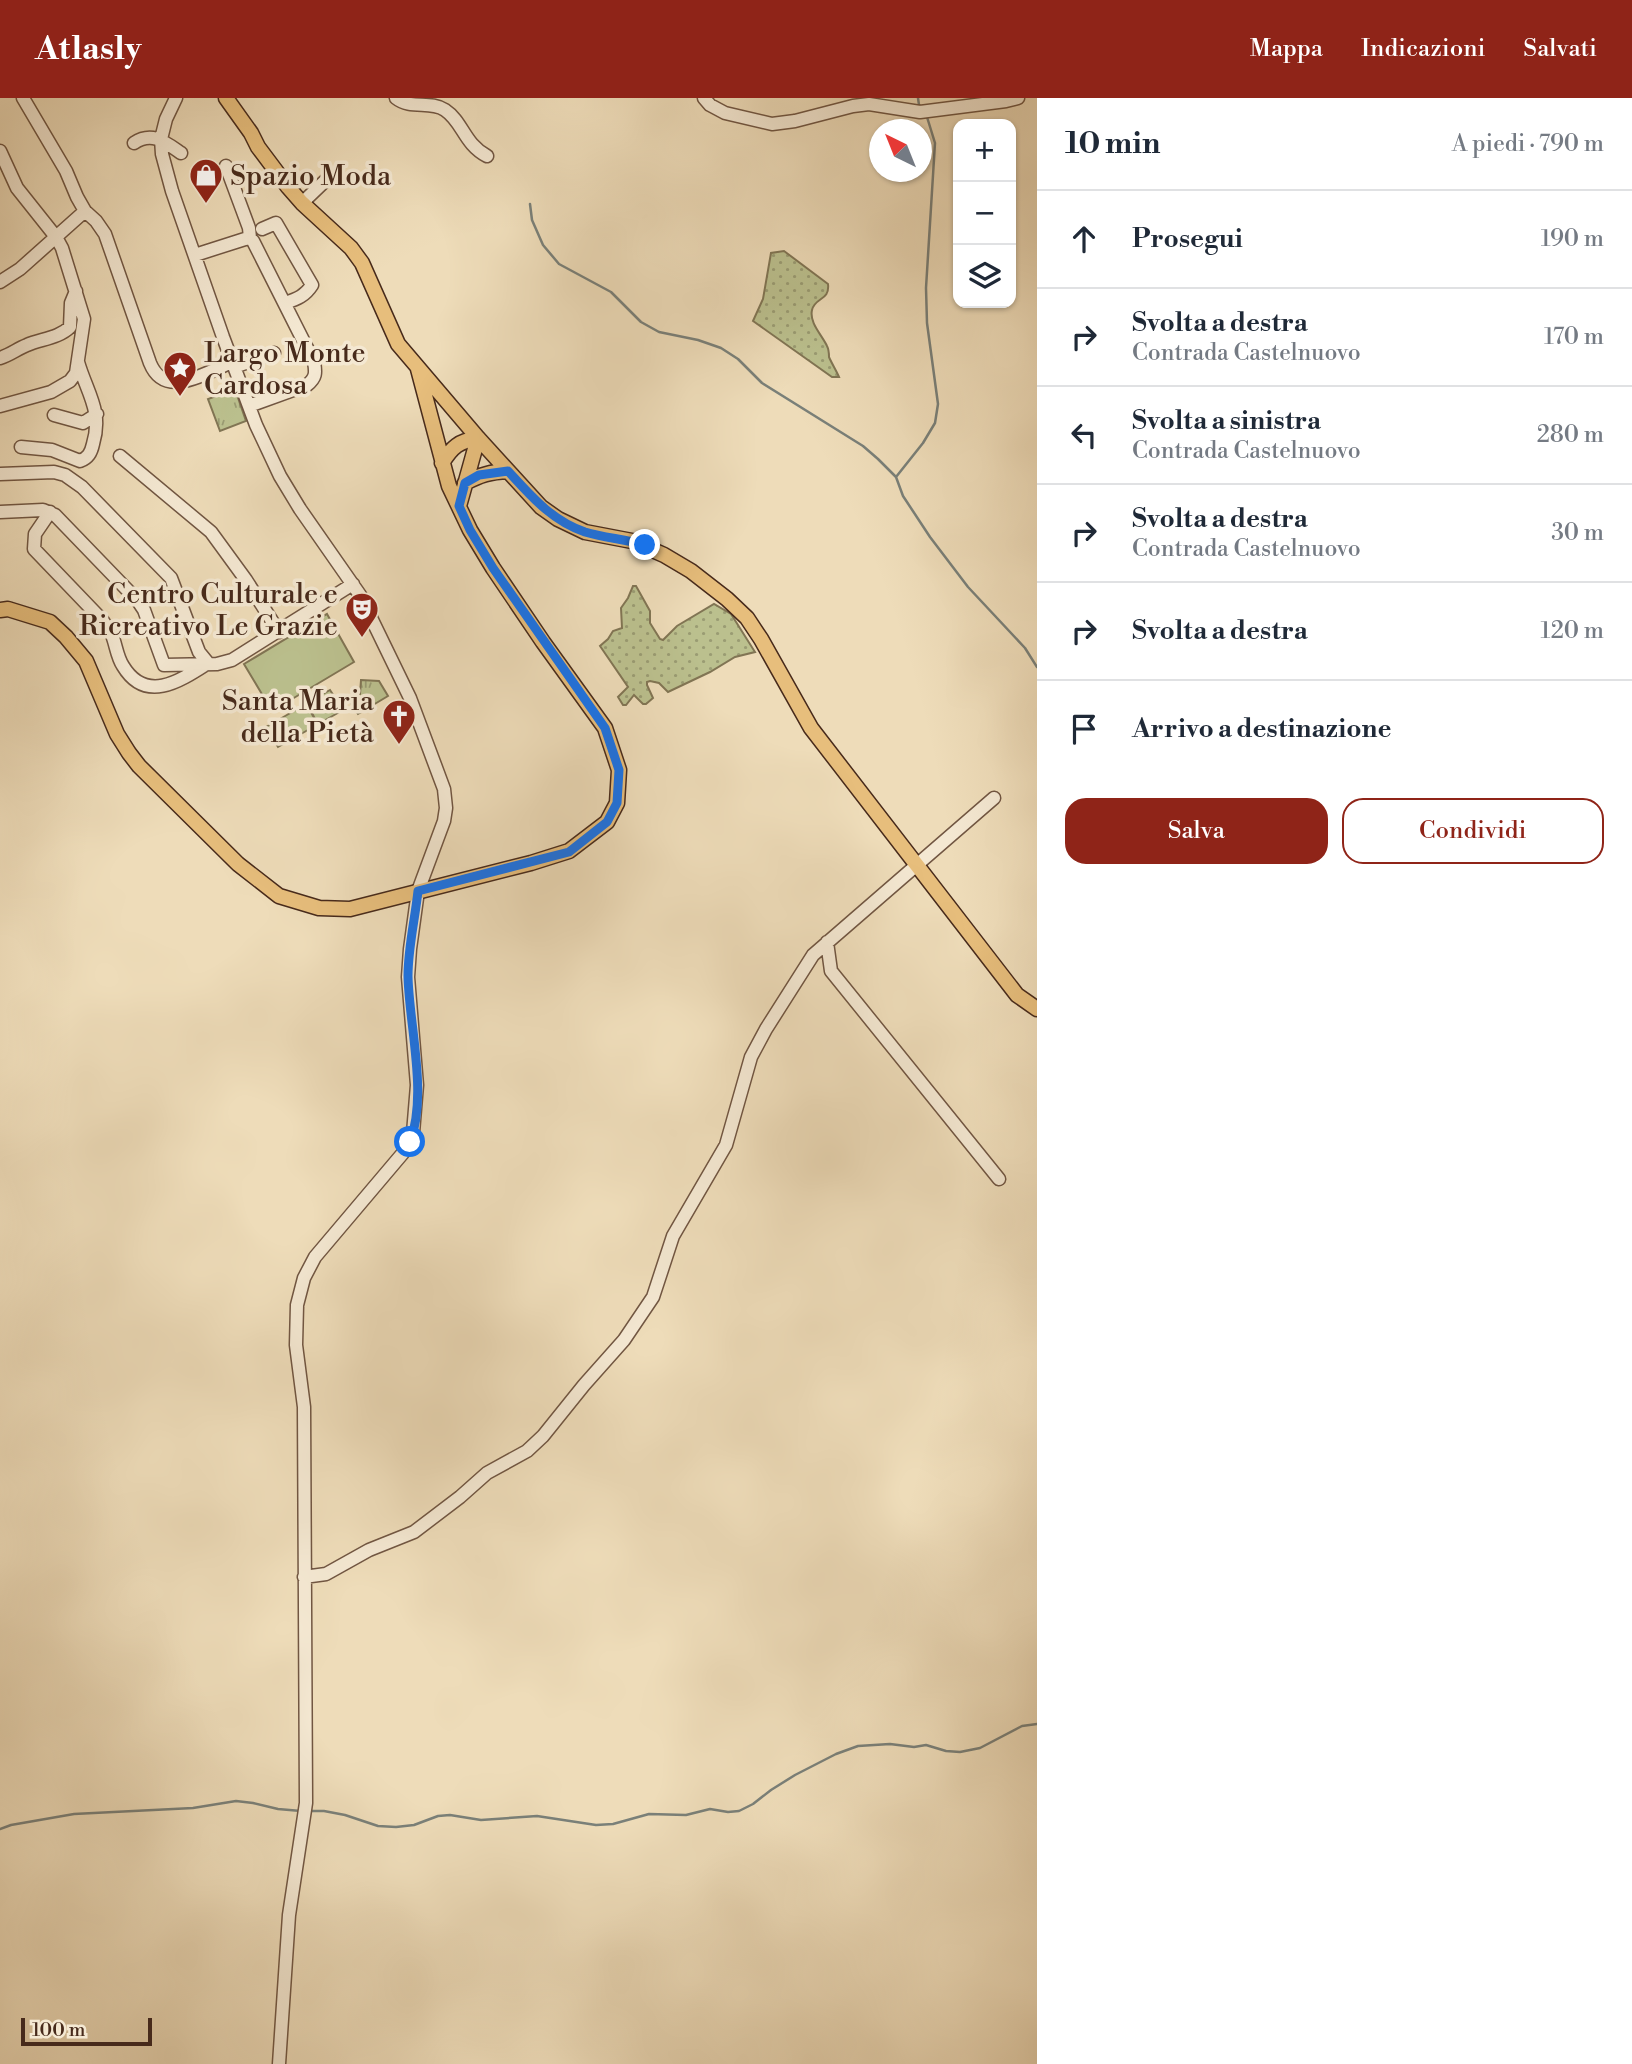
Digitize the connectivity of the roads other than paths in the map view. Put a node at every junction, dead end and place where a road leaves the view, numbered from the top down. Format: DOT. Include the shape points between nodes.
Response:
graph roads {
  1 [pos="23,98"];
  2 [pos="176,98"];
  3 [pos="226,98"];
  4 [pos="396,98"];
  5 [pos="704,98"];
  6 [pos="1018,98"];
  7 [pos="161,139"];
  8 [pos="134,143"];
  9 [pos="0,151"];
  10 [pos="181,153"];
  11 [pos="487,156"];
  12 [pos="226,166"];
  13 [pos="326,180"];
  14 [pos="302,203"];
  15 [pos="85,211"];
  16 [pos="262,229"];
  17 [pos="56,237"];
  18 [pos="250,238"];
  19 [pos="195,255"];
  20 [pos="0,282"];
  21 [pos="76,290"];
  22 [pos="285,303"];
  23 [pos="274,353"];
  24 [pos="0,358"];
  25 [pos="78,362"];
  26 [pos="233,365"];
  27 [pos="418,369"];
  28 [pos="0,406"];
  29 [pos="249,406"];
  30 [pos="97,414"];
  31 [pos="54,415"];
  32 [pos="478,438"];
  33 [pos="21,447"];
  34 [pos="120,456"];
  35 [pos="442,463"];
  36 [pos="508,471"];
  37 [pos="0,474"];
  38 [pos="465,483"];
  39 [pos="459,506"];
  40 [pos="0,512"];
  41 [pos="50,512"];
  42 [pos="353,584"];
  43 [pos="0,610"];
  44 [pos="279,632"];
  45 [pos="208,663"];
  46 [pos="995,798"];
  47 [pos="917,866"];
  48 [pos="418,891"];
  49 [pos="827,942"];
  50 [pos="1037,1009"];
  51 [pos="999,1179"];
  52 [pos="304,1577"];
  53 [pos="279,2064"];
  1 -- 15 [label="street"];
  2 -- 7 [label="street"];
  3 -- 14 [label="main road"];
  4 -- 11 [label="street" via="410,105 442,108 475,150"];
  5 -- 6 [label="street" via="725,113 772,124 869,104 920,112"];
  7 -- 8 [label="street" via="148,137"];
  7 -- 10 [label="street"];
  7 -- 19 [label="street" via="172,191"];
  9 -- 17 [label="street" via="17,188"];
  12 -- 18 [label="street"];
  13 -- 14 [label="street"];
  14 -- 27 [label="main road" via="362,262 398,344"];
  15 -- 17 [label="street"];
  15 -- 26 [label="street" via="105,234 157,375 173,383"];
  16 -- 22 [label="street" via="276,223 312,285 300,298"];
  17 -- 20 [label="street"];
  17 -- 21 [label="street"];
  18 -- 19 [label="street"];
  18 -- 22 [label="street"];
  19 -- 26 [label="street"];
  21 -- 24 [label="street" via="70,327 64,333"];
  21 -- 25 [label="street" via="84,318"];
  22 -- 29 [label="street" via="314,362 314,380"];
  23 -- 26 [label="street"];
  25 -- 28 [label="street" via="76,373 65,385"];
  25 -- 30 [label="street"];
  26 -- 29 [label="street"];
  27 -- 32 [label="main road"];
  27 -- 35 [label="main road"];
  29 -- 42 [label="street" via="280,476"];
  30 -- 31 [label="street" via="83,423"];
  30 -- 33 [label="street" via="96,436 84,460"];
  32 -- 35 [label="main road" via="456,444"];
  32 -- 36 [label="main road"];
  32 -- 38 [label="main road"];
  34 -- 44 [label="street" via="212,534"];
  35 -- 39 [label="main road"];
  36 -- 38 [label="main road" via="479,475"];
  36 -- 47 [label="main road" via="558,519 585,532 645,545 727,598 761,639 811,728"];
  37 -- 45 [label="street" via="54,472 82,487 171,579 199,652"];
  38 -- 39 [label="main road"];
  39 -- 48 [label="main road" via="493,568 605,728 619,770 617,803 607,822 569,852"];
  40 -- 41 [label="street"];
  41 -- 45 [label="street" via="138,601 164,665"];
  41 -- 45 [label="street" via="35,534 34,549 103,621 131,677 154,688 171,684"];
  42 -- 44 [label="street"];
  42 -- 48 [label="street" via="410,698 444,789 444,821"];
  43 -- 48 [label="main road" via="50,622 66,637 86,661 117,734 139,766 239,864 279,896 319,908 349,909"];
  44 -- 45 [label="street" via="232,660"];
  46 -- 47 [label="street"];
  47 -- 49 [label="street"];
  47 -- 50 [label="main road" via="1017,995"];
  48 -- 52 [label="street" via="408,977 417,1085 413,1133 403,1153 315,1257 297,1306 296,1345 304,1406"];
  49 -- 51 [label="street" via="831,971"];
  49 -- 52 [label="street" via="813,955 751,1057 726,1145 673,1236 653,1297 624,1340 527,1451 487,1473 414,1532 326,1574"];
  52 -- 53 [label="street" via="306,1803 289,1915"];
}
